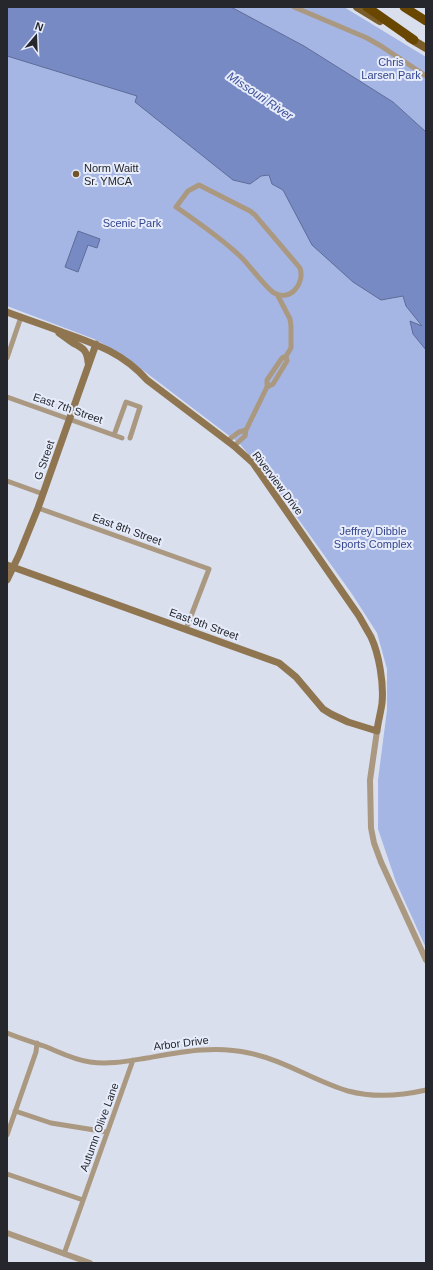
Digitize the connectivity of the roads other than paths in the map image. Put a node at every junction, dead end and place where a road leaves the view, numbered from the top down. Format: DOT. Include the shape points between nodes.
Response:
graph roads {
  1 [pos="294,7"];
  2 [pos="357,7"];
  3 [pos="367,7"];
  4 [pos="404,7"];
  5 [pos="426,21"];
  6 [pos="414,40"];
  7 [pos="426,48"];
  8 [pos="426,76"];
  9 [pos="277,294"];
  10 [pos="7,312"];
  11 [pos="21,317"];
  12 [pos="56,330"];
  13 [pos="96,344"];
  14 [pos="7,358"];
  15 [pos="88,366"];
  16 [pos="7,397"];
  17 [pos="70,419"];
  18 [pos="246,430"];
  19 [pos="114,435"];
  20 [pos="122,438"];
  21 [pos="130,438"];
  22 [pos="227,441"];
  23 [pos="234,446"];
  24 [pos="7,481"];
  25 [pos="43,494"];
  26 [pos="38,508"];
  27 [pos="10,566"];
  28 [pos="7,580"];
  29 [pos="186,629"];
  30 [pos="377,730"];
  31 [pos="426,960"];
  32 [pos="7,1033"];
  33 [pos="37,1044"];
  34 [pos="133,1060"];
  35 [pos="426,1090"];
  36 [pos="15,1111"];
  37 [pos="107,1132"];
  38 [pos="7,1135"];
  39 [pos="7,1174"];
  40 [pos="83,1200"];
  41 [pos="7,1233"];
  42 [pos="64,1254"];
  43 [pos="90,1263"];
  1 -- 8 [label="street" via="364,37"];
  2 -- 6 [label="main road"];
  3 -- 6 [label="highway"];
  4 -- 5 [label="highway"];
  6 -- 7 [label="main road"];
  9 -- 9 [label="street" via="290,294 297,288 301,274 295,261 250,211 199,185 188,191 176,207 228,245"];
  9 -- 18 [label="street" via="290,319 291,348 286,356 287,361 273,384 267,387"];
  10 -- 11 [label="main road, Riverview Drive"];
  11 -- 12 [label="main road, Riverview Drive"];
  11 -- 14 [label="street"];
  12 -- 13 [label="main road, Riverview Drive"];
  12 -- 15 [label="main road" via="83,349 88,355"];
  13 -- 15 [label="main road, G Street"];
  13 -- 22 [label="main road, Riverview Drive" via="139,370 148,380"];
  15 -- 17 [label="main road, G Street"];
  16 -- 17 [label="street, East 7th Street"];
  17 -- 19 [label="street, East 7th Street"];
  17 -- 25 [label="main road, G Street"];
  18 -- 22 [label="street"];
  18 -- 23 [label="street" via="245,436"];
  19 -- 20 [label="street, East 7th Street"];
  19 -- 21 [label="street" via="126,402 140,406"];
  22 -- 23 [label="main road, Riverview Drive"];
  23 -- 30 [label="main road, Riverview Drive" via="253,464 371,637 380,670 382,693"];
  24 -- 25 [label="street"];
  25 -- 26 [label="main road, G Street"];
  26 -- 27 [label="main road, G Street"];
  26 -- 29 [label="street, East 8th Street" via="209,569"];
  27 -- 28 [label="main road, G Street"];
  27 -- 29 [label="main road, East 9th Street"];
  29 -- 30 [label="main road, East 9th Street" via="279,663 296,676 323,709 348,722"];
  30 -- 31 [label="street" via="370,780 371,828 374,843 380,862"];
  32 -- 33 [label="street, Arbor Drive"];
  33 -- 34 [label="street, Arbor Drive" via="72,1058 90,1062 115,1063"];
  33 -- 36 [label="street"];
  34 -- 35 [label="street, Arbor Drive" via="197,1050 230,1050 271,1059 348,1091 395,1096"];
  34 -- 37 [label="street, Autumn Olive Lane"];
  36 -- 37 [label="street" via="51,1123"];
  36 -- 38 [label="street"];
  37 -- 40 [label="street, Autumn Olive Lane"];
  39 -- 40 [label="street"];
  40 -- 42 [label="street, Autumn Olive Lane"];
  41 -- 42 [label="street"];
  42 -- 43 [label="street"];
}
